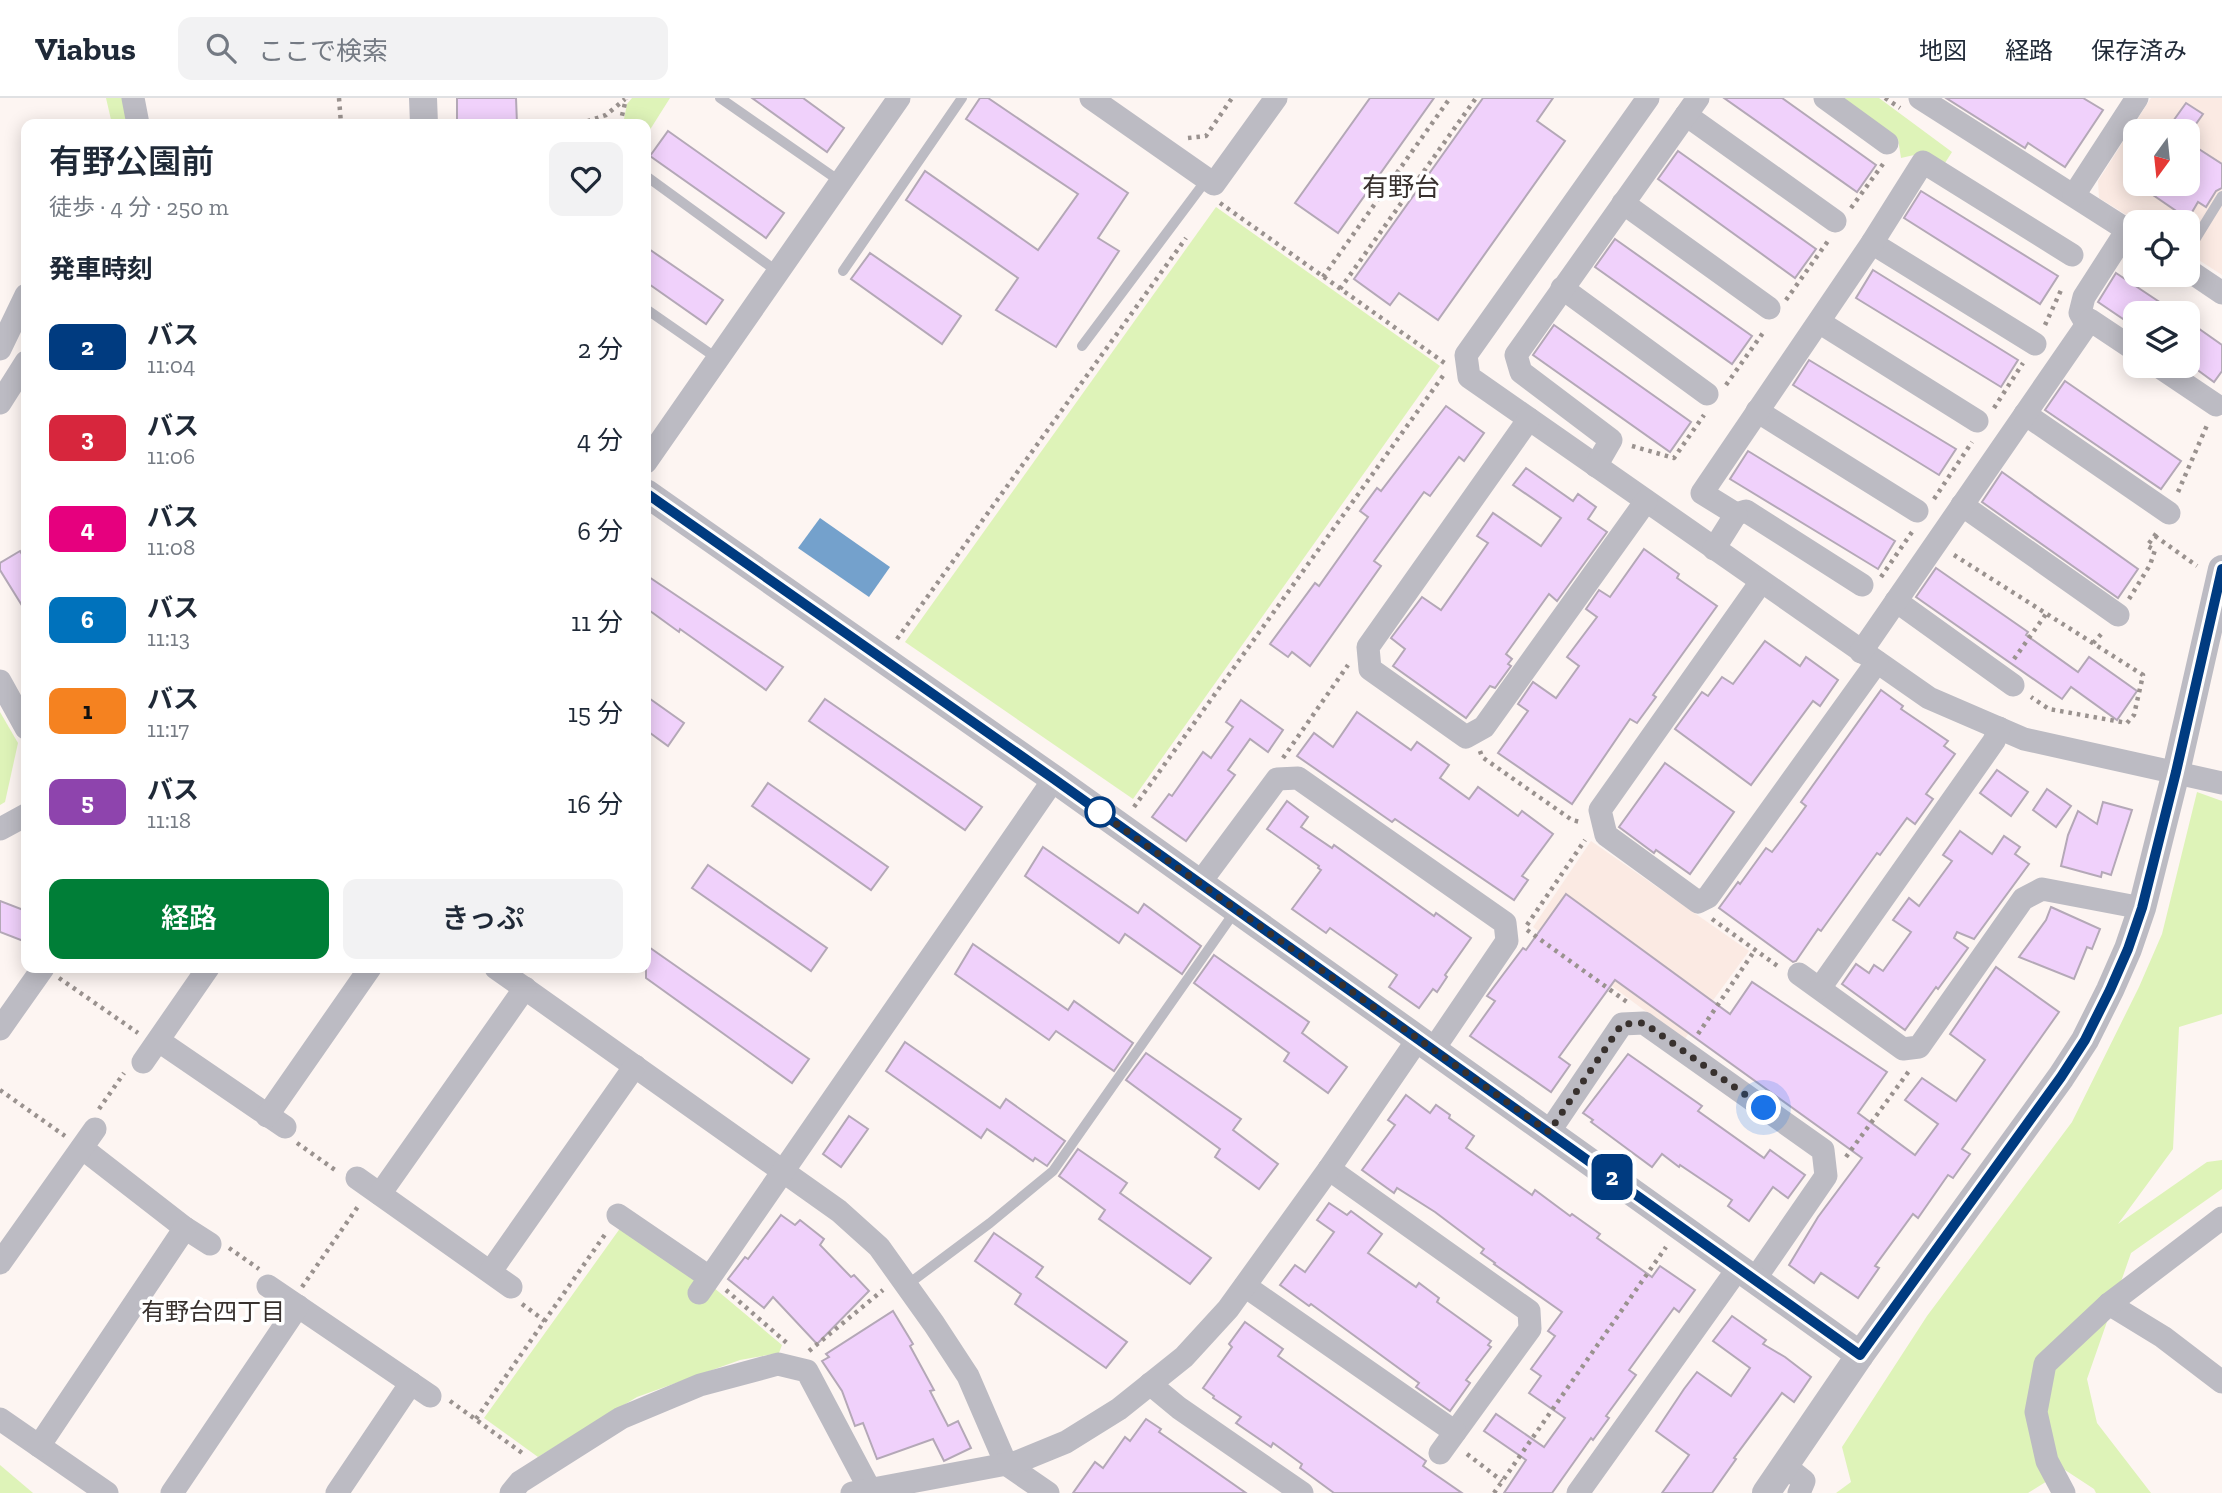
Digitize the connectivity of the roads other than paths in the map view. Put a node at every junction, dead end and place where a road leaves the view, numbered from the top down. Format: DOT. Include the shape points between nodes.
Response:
graph roads {
  1 [pos="134,98"];
  2 [pos="423,98"];
  3 [pos="720,98"];
  4 [pos="899,98"];
  5 [pos="962,98"];
  6 [pos="1091,98"];
  7 [pos="1276,98"];
  8 [pos="1648,98"];
  9 [pos="1825,98"];
  10 [pos="1920,98"];
  11 [pos="2137,98"];
  12 [pos="1692,107"];
  13 [pos="137,119"];
  14 [pos="424,119"];
  15 [pos="1887,143"];
  16 [pos="651,180"];
  17 [pos="841,182"];
  18 [pos="1210,189"];
  19 [pos="2074,195"];
  20 [pos="2222,196"];
  21 [pos="1623,203"];
  22 [pos="1835,221"];
  23 [pos="2123,228"];
  24 [pos="2200,232"];
  25 [pos="1872,243"];
  26 [pos="2123,244"];
  27 [pos="2072,256"];
  28 [pos="843,271"];
  29 [pos="778,272"];
  30 [pos="2200,278"];
  31 [pos="1562,288"];
  32 [pos="2222,293"];
  33 [pos="21,305"];
  34 [pos="1769,307"];
  35 [pos="651,312"];
  36 [pos="1819,322"];
  37 [pos="2087,325"];
  38 [pos="2123,342"];
  39 [pos="2035,344"];
  40 [pos="1082,346"];
  41 [pos="0,349"];
  42 [pos="718,359"];
  43 [pos="21,370"];
  44 [pos="2176,378"];
  45 [pos="1707,394"];
  46 [pos="0,403"];
  47 [pos="2216,405"];
  48 [pos="1757,411"];
  49 [pos="2025,414"];
  50 [pos="1529,419"];
  51 [pos="1977,421"];
  52 [pos="651,446"];
  53 [pos="1597,467"];
  54 [pos="651,497"];
  55 [pos="1646,501"];
  56 [pos="1962,505"];
  57 [pos="1916,511"];
  58 [pos="2169,513"];
  59 [pos="1736,514"];
  60 [pos="1714,548"];
  61 [pos="2209,568"];
  62 [pos="1761,582"];
  63 [pos="1862,584"];
  64 [pos="1896,601"];
  65 [pos="2118,615"];
  66 [pos="1869,657"];
  67 [pos="0,681"];
  68 [pos="2007,681"];
  69 [pos="21,719"];
  70 [pos="1999,729"];
  71 [pos="2176,772"];
  72 [pos="1054,779"];
  73 [pos="2222,783"];
  74 [pos="21,818"];
  75 [pos="0,829"];
  76 [pos="1199,884"];
  77 [pos="2142,908"];
  78 [pos="1236,910"];
  79 [pos="46,973"];
  80 [pos="205,973"];
  81 [pos="367,973"];
  82 [pos="503,973"];
  83 [pos="1799,974"];
  84 [pos="525,988"];
  85 [pos="1819,988"];
  86 [pos="0,1029"];
  87 [pos="159,1041"];
  88 [pos="1425,1044"];
  89 [pos="144,1062"];
  90 [pos="635,1066"];
  91 [pos="1549,1132"];
  92 [pos="1329,1169"];
  93 [pos="782,1171"];
  94 [pos="618,1215"];
  95 [pos="2222,1217"];
  96 [pos="186,1228"];
  97 [pos="210,1244"];
  98 [pos="0,1263"];
  99 [pos="491,1271"];
  100 [pos="1747,1273"];
  101 [pos="904,1281"];
  102 [pos="268,1286"];
  103 [pos="1245,1286"];
  104 [pos="511,1287"];
  105 [pos="295,1304"];
  106 [pos="2109,1304"];
  107 [pos="1860,1355"];
  108 [pos="2222,1382"];
  109 [pos="1150,1384"];
  110 [pos="0,1419"];
  111 [pos="39,1446"];
  112 [pos="1006,1464"];
  113 [pos="1785,1466"];
  114 [pos="861,1491"];
  115 [pos="107,1493"];
  116 [pos="172,1493"];
  117 [pos="337,1493"];
  118 [pos="511,1493"];
  119 [pos="1048,1493"];
  120 [pos="1302,1493"];
  121 [pos="1578,1493"];
  122 [pos="1766,1493"];
  123 [pos="1799,1493"];
  124 [pos="2064,1493"];
  1 -- 13 [label="street"];
  2 -- 14 [label="street"];
  3 -- 17 [label="lane"];
  4 -- 17 [label="street"];
  5 -- 28 [label="lane"];
  6 -- 18 [label="street"];
  7 -- 18 [label="street"];
  8 -- 50 [label="street" via="1466,355 1468,377"];
  9 -- 15 [label="street"];
  10 -- 19 [label="street"];
  11 -- 19 [label="street"];
  12 -- 21 [label="street"];
  12 -- 22 [label="street"];
  16 -- 29 [label="lane"];
  17 -- 29 [label="street"];
  18 -- 40 [label="lane"];
  19 -- 23 [label="street"];
  20 -- 24 [label="lane"];
  21 -- 31 [label="street"];
  21 -- 34 [label="street"];
  25 -- 27 [label="street" via="1923,162"];
  25 -- 36 [label="street"];
  25 -- 39 [label="street"];
  26 -- 37 [label="street" via="2084,298 2080,313"];
  29 -- 42 [label="street"];
  30 -- 32 [label="street"];
  31 -- 45 [label="street"];
  31 -- 53 [label="street" via="1516,355 1521,372 1611,440"];
  33 -- 41 [label="street"];
  35 -- 42 [label="lane"];
  36 -- 48 [label="street"];
  36 -- 51 [label="street"];
  37 -- 38 [label="street" via="2090,320"];
  37 -- 49 [label="street"];
  42 -- 52 [label="street"];
  43 -- 46 [label="street"];
  44 -- 47 [label="street"];
  48 -- 57 [label="street"];
  48 -- 59 [label="street" via="1702,493"];
  49 -- 56 [label="street"];
  49 -- 58 [label="street"];
  50 -- 53 [label="street"];
  50 -- 55 [label="street" via="1368,648 1370,669 1466,737 1484,727"];
  53 -- 55 [label="street"];
  54 -- 72 [label="street"];
  55 -- 60 [label="street"];
  56 -- 64 [label="street"];
  56 -- 65 [label="street"];
  59 -- 60 [label="street"];
  59 -- 63 [label="street" via="1746,511"];
  60 -- 62 [label="street"];
  61 -- 71 [label="street"];
  62 -- 66 [label="street"];
  62 -- 66 [label="street" via="1600,810 1597,823 1606,835 1698,902 1708,897"];
  64 -- 66 [label="street"];
  64 -- 68 [label="street"];
  66 -- 70 [label="street" via="1929,698"];
  67 -- 69 [label="street"];
  70 -- 71 [label="street"];
  70 -- 85 [label="street"];
  71 -- 73 [label="street"];
  71 -- 77 [label="street"];
  72 -- 76 [label="street"];
  72 -- 93 [label="street"];
  74 -- 75 [label="street"];
  76 -- 78 [label="street"];
  76 -- 88 [label="street" via="1277,779 1298,778 1504,923 1507,941"];
  77 -- 85 [label="street" via="2042,889 2023,899 1919,1047 1903,1049"];
  77 -- 107 [label="street" via="2085,1040"];
  78 -- 88 [label="street"];
  78 -- 101 [label="lane" via="1053,1171 990,1223"];
  79 -- 86 [label="street"];
  80 -- 87 [label="street"];
  81 -- 87 [label="street" via="276,1122"];
  82 -- 84 [label="street"];
  83 -- 85 [label="street"];
  84 -- 90 [label="street"];
  84 -- 99 [label="street" via="369,1187"];
  87 -- 89 [label="street"];
  88 -- 91 [label="street"];
  88 -- 92 [label="street"];
  90 -- 93 [label="street"];
  90 -- 99 [label="street"];
  91 -- 100 [label="street"];
  91 -- 100 [label="street" via="1622,1024 1644,1023 1686,1052 1823,1150 1826,1176"];
  92 -- 103 [label="street"];
  92 -- 103 [label="street" via="1529,1311 1530,1329 1448,1442"];
  93 -- 94 [label="street" via="704,1285"];
  93 -- 101 [label="street" via="839,1211 879,1247"];
  95 -- 106 [label="street"];
  96 -- 97 [label="street"];
  96 -- 98 [label="street" via="88,1139"];
  96 -- 111 [label="street"];
  99 -- 104 [label="street"];
  100 -- 107 [label="street"];
  100 -- 121 [label="street"];
  101 -- 112 [label="street" via="968,1376"];
  102 -- 105 [label="street"];
  103 -- 109 [label="street" via="1184,1357"];
  105 -- 116 [label="street"];
  105 -- 117 [label="street" via="420,1389"];
  106 -- 108 [label="street" via="2163,1337"];
  106 -- 124 [label="street" via="2045,1364 2036,1412 2047,1461"];
  107 -- 113 [label="street"];
  109 -- 112 [label="street" via="1066,1442"];
  109 -- 120 [label="street"];
  110 -- 111 [label="street"];
  111 -- 115 [label="street"];
  112 -- 114 [label="street"];
  112 -- 119 [label="street"];
  113 -- 122 [label="street"];
  113 -- 123 [label="street" via="1804,1481"];
  114 -- 118 [label="street" via="807,1371 797,1363 700,1385 621,1419 520,1482"];
}
